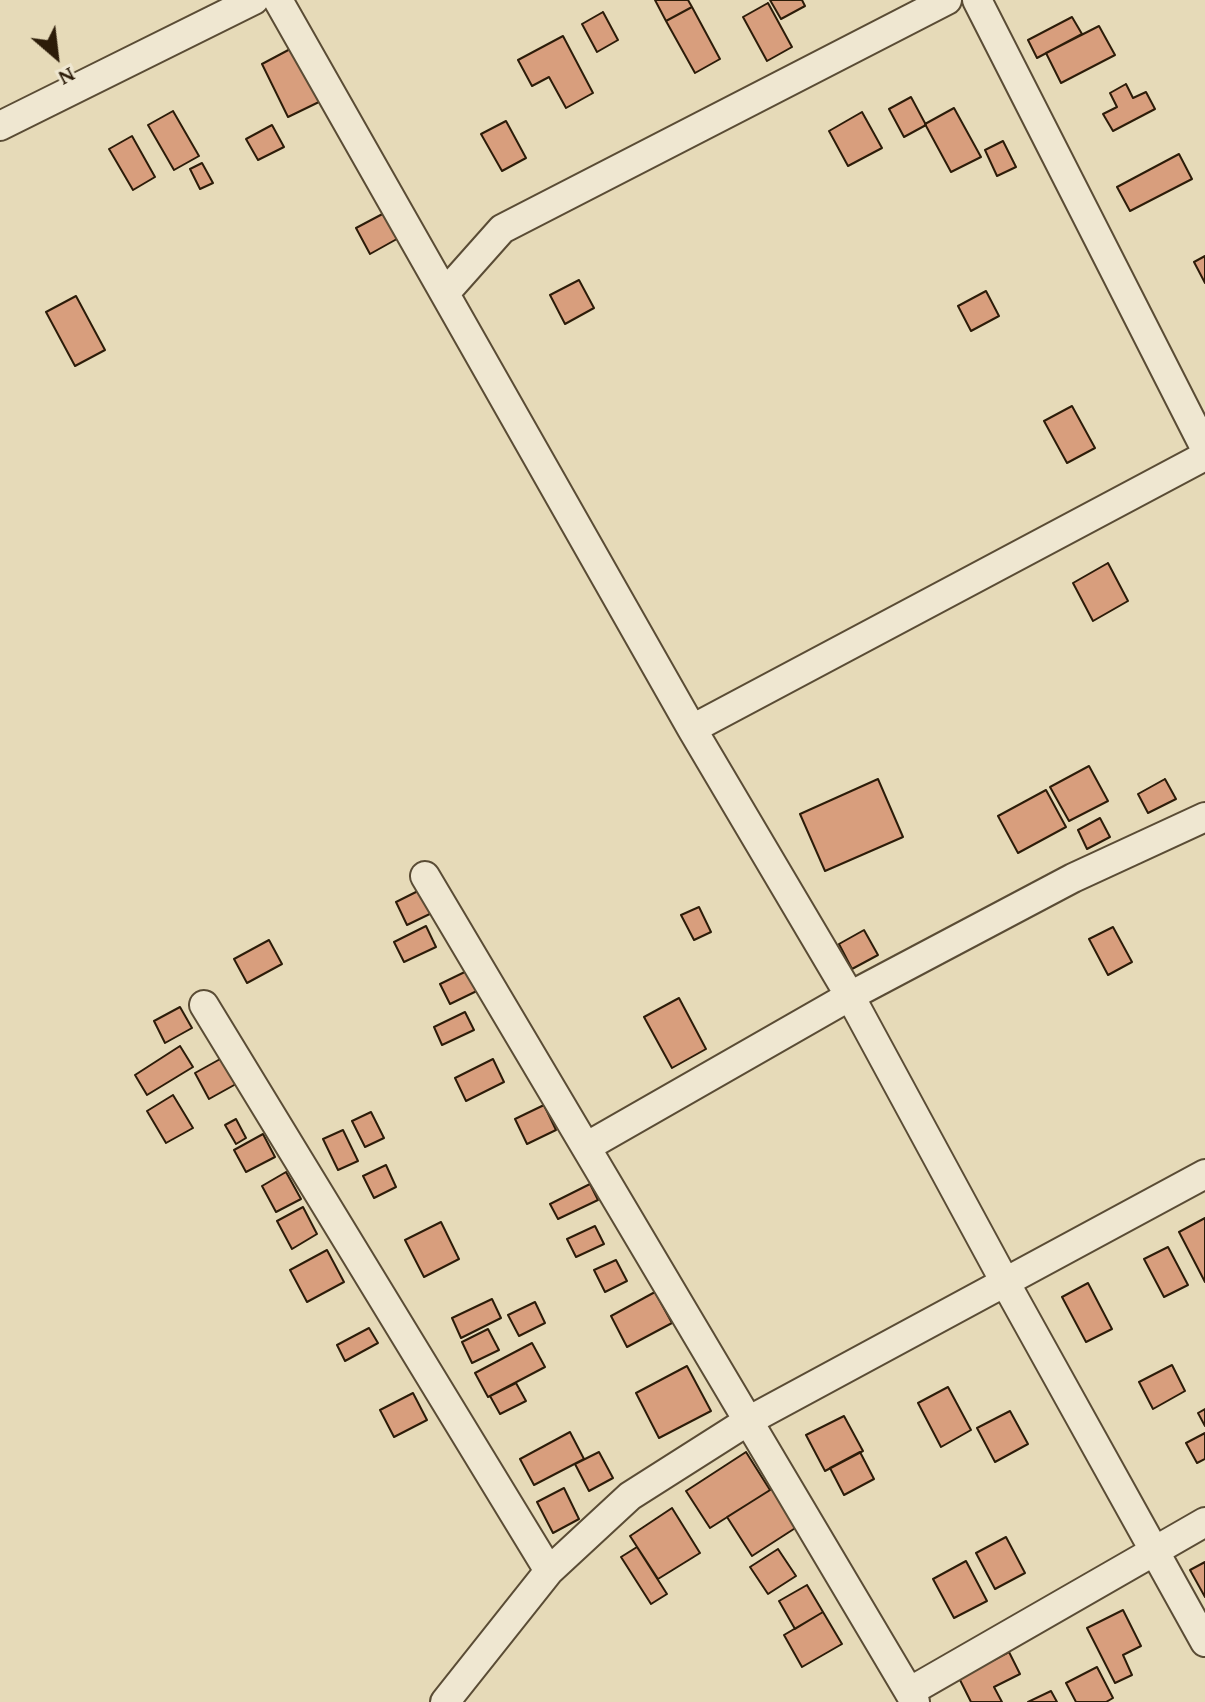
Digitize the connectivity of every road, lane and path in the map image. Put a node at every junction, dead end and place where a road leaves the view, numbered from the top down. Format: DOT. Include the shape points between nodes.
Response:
graph roads {
  1 [pos="254,0"];
  2 [pos="278,0"];
  3 [pos="947,0"];
  4 [pos="977,0"];
  5 [pos="0,126"];
  6 [pos="446,292"];
  7 [pos="1205,448"];
  8 [pos="1205,456"];
  9 [pos="692,729"];
  10 [pos="1205,817"];
  11 [pos="425,876"];
  12 [pos="850,996"];
  13 [pos="204,1005"];
  14 [pos="586,1147"];
  15 [pos="1205,1174"];
  16 [pos="1005,1282"];
  17 [pos="748,1421"];
  18 [pos="1205,1522"];
  19 [pos="1152,1550"];
  20 [pos="549,1571"];
  21 [pos="1205,1642"];
  22 [pos="912,1697"];
  23 [pos="445,1702"];
  1 -- 5 [label="street"];
  2 -- 6 [label="street"];
  3 -- 6 [label="street" via="502,229"];
  4 -- 7 [label="street"];
  6 -- 9 [label="street"];
  8 -- 9 [label="street"];
  9 -- 12 [label="street"];
  10 -- 12 [label="street" via="1073,878"];
  11 -- 14 [label="street"];
  12 -- 14 [label="street"];
  12 -- 16 [label="street"];
  13 -- 20 [label="street"];
  14 -- 17 [label="street"];
  15 -- 16 [label="street"];
  16 -- 17 [label="street"];
  16 -- 19 [label="street"];
  17 -- 20 [label="street" via="630,1496"];
  17 -- 22 [label="street"];
  18 -- 19 [label="street"];
  19 -- 21 [label="street"];
  19 -- 22 [label="street"];
  20 -- 23 [label="street"];
}
